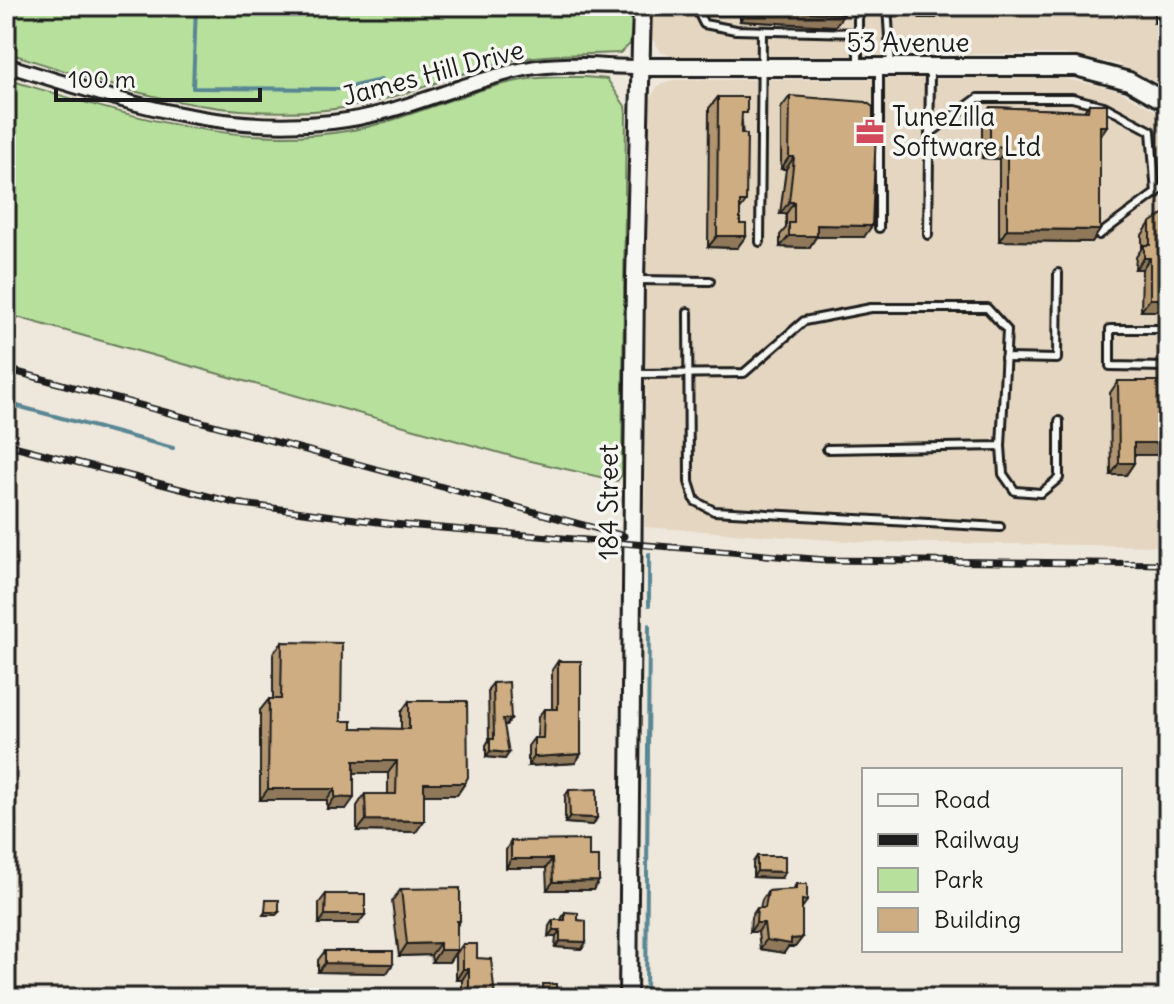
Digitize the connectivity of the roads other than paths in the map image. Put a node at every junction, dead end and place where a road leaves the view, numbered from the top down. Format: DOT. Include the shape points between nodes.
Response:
graph roads {
  1 [pos="642,6"];
  2 [pos="695,6"];
  3 [pos="858,6"];
  4 [pos="887,6"];
  5 [pos="762,31"];
  6 [pos="858,33"];
  7 [pos="6,65"];
  8 [pos="640,67"];
  9 [pos="762,67"];
  10 [pos="858,67"];
  11 [pos="885,67"];
  12 [pos="930,67"];
  13 [pos="1168,103"];
  14 [pos="929,134"];
  15 [pos="1168,184"];
  16 [pos="1156,194"];
  17 [pos="879,228"];
  18 [pos="928,235"];
  19 [pos="1099,235"];
  20 [pos="760,242"];
  21 [pos="1058,273"];
  22 [pos="635,280"];
  23 [pos="710,281"];
  24 [pos="688,312"];
  25 [pos="1168,329"];
  26 [pos="1005,358"];
  27 [pos="1168,367"];
  28 [pos="634,374"];
  29 [pos="689,375"];
  30 [pos="1059,421"];
  31 [pos="1001,446"];
  32 [pos="827,449"];
  33 [pos="1000,527"];
  34 [pos="628,998"];
  1 -- 8 [label="main road, 184 Street"];
  2 -- 5 [label="lane" via="704,24"];
  3 -- 6 [label="lane"];
  4 -- 11 [label="lane"];
  5 -- 6 [label="lane"];
  5 -- 9 [label="lane"];
  6 -- 10 [label="lane"];
  7 -- 8 [label="street, James Hill Drive" via="166,114 277,125 393,111 539,66"];
  8 -- 9 [label="main road, 53 Avenue"];
  8 -- 22 [label="main road, 184 Street"];
  9 -- 10 [label="main road, 53 Avenue"];
  9 -- 20 [label="lane"];
  10 -- 11 [label="main road, 53 Avenue"];
  11 -- 12 [label="main road, 53 Avenue"];
  11 -- 17 [label="lane"];
  12 -- 13 [label="main road, 53 Avenue" via="1076,67 1129,81"];
  12 -- 14 [label="lane"];
  14 -- 16 [label="lane" via="978,98 1072,98 1104,106 1151,131"];
  14 -- 18 [label="lane"];
  15 -- 16 [label="lane"];
  16 -- 19 [label="lane"];
  21 -- 26 [label="lane" via="1057,359"];
  22 -- 23 [label="lane"];
  22 -- 28 [label="main road, 184 Street"];
  24 -- 29 [label="lane"];
  25 -- 27 [label="lane" via="1110,329 1110,366"];
  26 -- 29 [label="lane" via="1007,330 987,308 871,308 804,321 744,373"];
  26 -- 31 [label="lane"];
  28 -- 29 [label="lane"];
  28 -- 34 [label="main road, 184 Street"];
  29 -- 33 [label="lane" via="689,482 695,501 714,511"];
  30 -- 31 [label="lane" via="1059,478 1041,493 1015,491 1003,474"];
  31 -- 32 [label="lane"];
}
